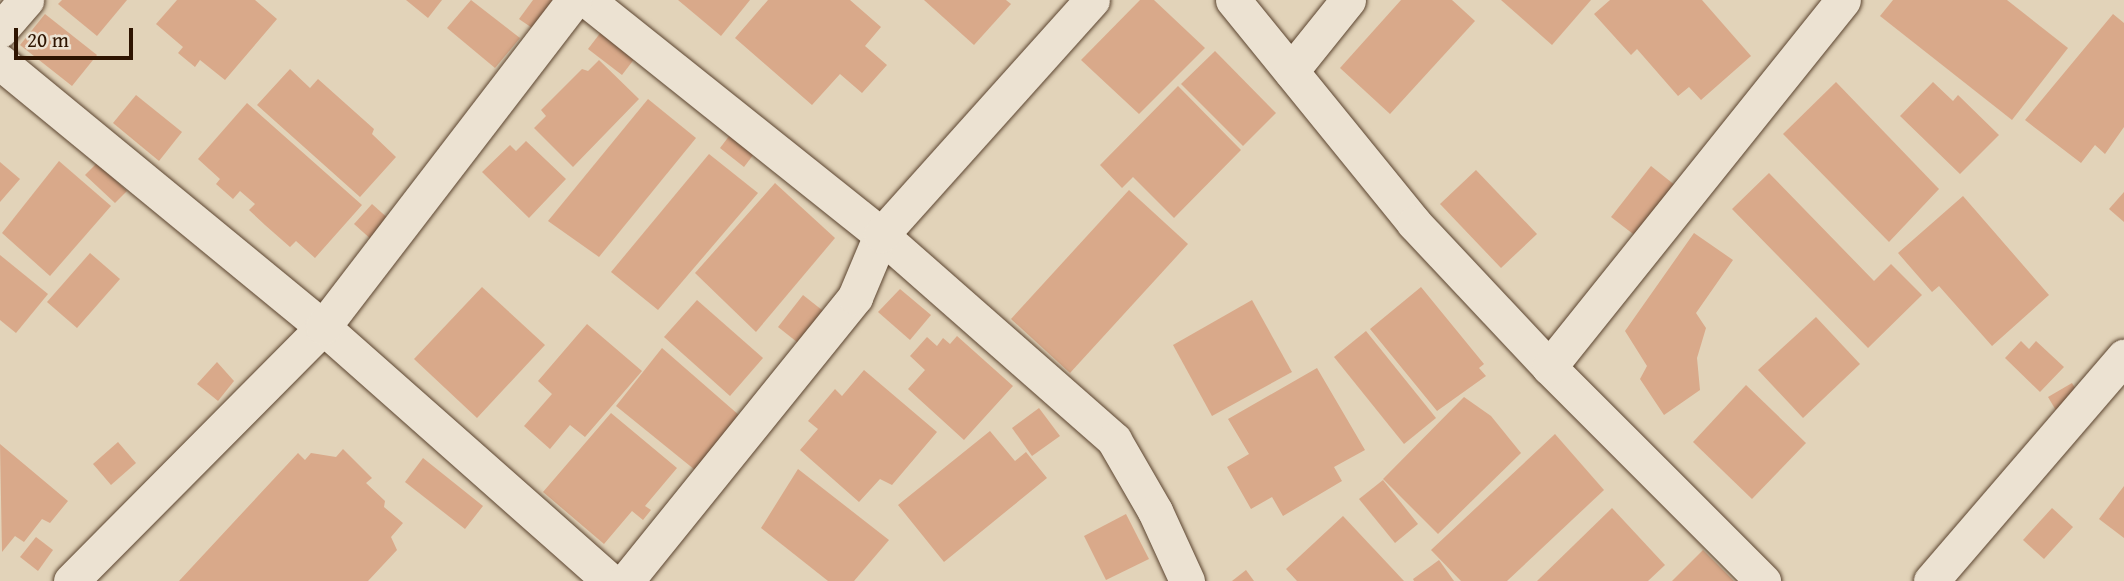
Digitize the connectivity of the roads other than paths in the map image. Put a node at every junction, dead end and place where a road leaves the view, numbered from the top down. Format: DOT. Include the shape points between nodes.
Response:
graph roads {
  1 [pos="26,0"];
  2 [pos="574,0"];
  3 [pos="587,0"];
  4 [pos="1091,0"];
  5 [pos="1234,0"];
  6 [pos="1348,0"];
  7 [pos="1843,0"];
  8 [pos="0,30"];
  9 [pos="0,62"];
  10 [pos="1291,71"];
  11 [pos="881,235"];
  12 [pos="323,327"];
  13 [pos="2124,357"];
  14 [pos="1549,367"];
  15 [pos="1938,579"];
  16 [pos="71,581"];
  17 [pos="610,581"];
  18 [pos="626,581"];
  19 [pos="1187,581"];
  20 [pos="1763,581"];
  1 -- 8 [label="street"];
  2 -- 12 [label="street"];
  3 -- 11 [label="street"];
  4 -- 11 [label="street"];
  5 -- 10 [label="street"];
  6 -- 10 [label="street"];
  7 -- 14 [label="street"];
  9 -- 12 [label="street"];
  10 -- 14 [label="street" via="1414,223"];
  11 -- 18 [label="street" via="855,297"];
  11 -- 19 [label="street" via="1114,440 1155,511"];
  12 -- 16 [label="street"];
  12 -- 17 [label="street"];
  13 -- 15 [label="street"];
  14 -- 20 [label="street"];
}
